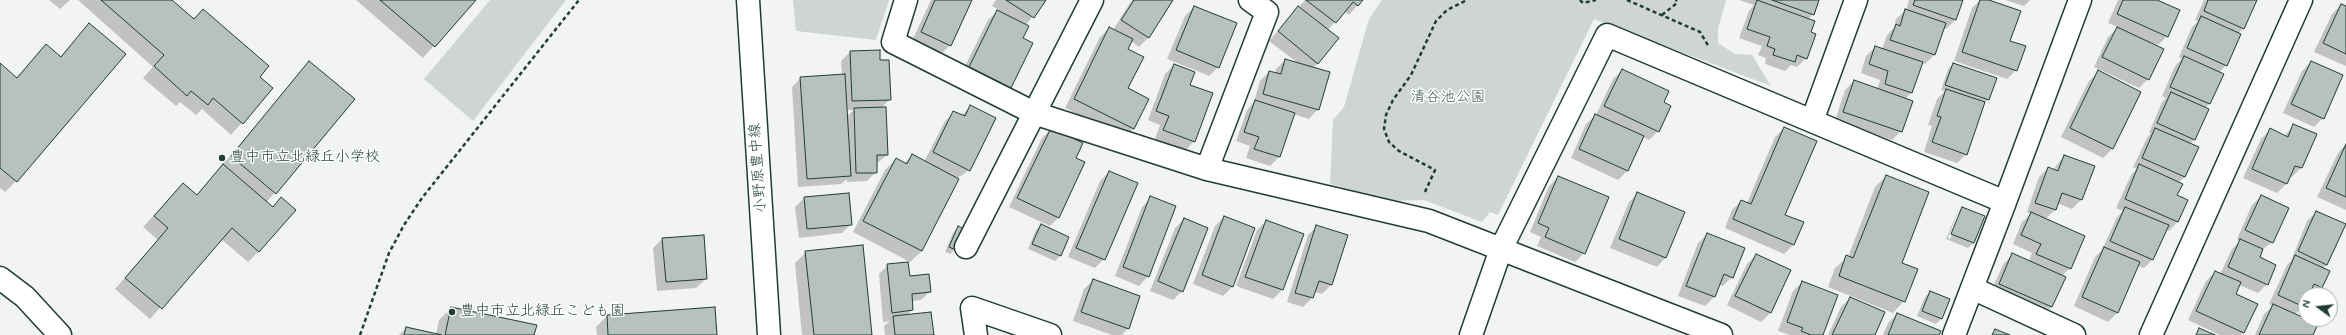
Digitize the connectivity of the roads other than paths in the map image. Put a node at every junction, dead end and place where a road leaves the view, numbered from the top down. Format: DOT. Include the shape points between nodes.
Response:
graph roads {
  1 [pos="748,0"];
  2 [pos="906,0"];
  3 [pos="1092,0"];
  4 [pos="1856,0"];
  5 [pos="2080,0"];
  6 [pos="2301,0"];
  7 [pos="1264,4"];
  8 [pos="1034,113"];
  9 [pos="1812,121"];
  10 [pos="1207,169"];
  11 [pos="2005,202"];
  12 [pos="966,247"];
  13 [pos="1501,249"];
  14 [pos="0,278"];
  15 [pos="1972,288"];
  16 [pos="1694,330"];
  17 [pos="60,335"];
  18 [pos="769,335"];
  19 [pos="976,335"];
  20 [pos="1050,335"];
  21 [pos="1471,335"];
  22 [pos="1721,335"];
  23 [pos="1954,335"];
  24 [pos="2074,335"];
  25 [pos="2151,335"];
  1 -- 18 [label="street, 小野原豊中線"];
  2 -- 8 [label="street" via="893,42"];
  3 -- 8 [label="street"];
  4 -- 9 [label="street"];
  5 -- 11 [label="street"];
  6 -- 25 [label="street"];
  7 -- 10 [label="street"];
  8 -- 10 [label="street"];
  8 -- 12 [label="street"];
  9 -- 11 [label="street"];
  9 -- 13 [label="street" via="1607,35"];
  10 -- 13 [label="street" via="1429,221"];
  11 -- 15 [label="street"];
  13 -- 16 [label="street"];
  13 -- 21 [label="street"];
  14 -- 17 [label="street" via="25,297"];
  15 -- 23 [label="street"];
  15 -- 24 [label="street"];
  16 -- 22 [label="street"];
  19 -- 20 [label="street" via="972,308"];
}
